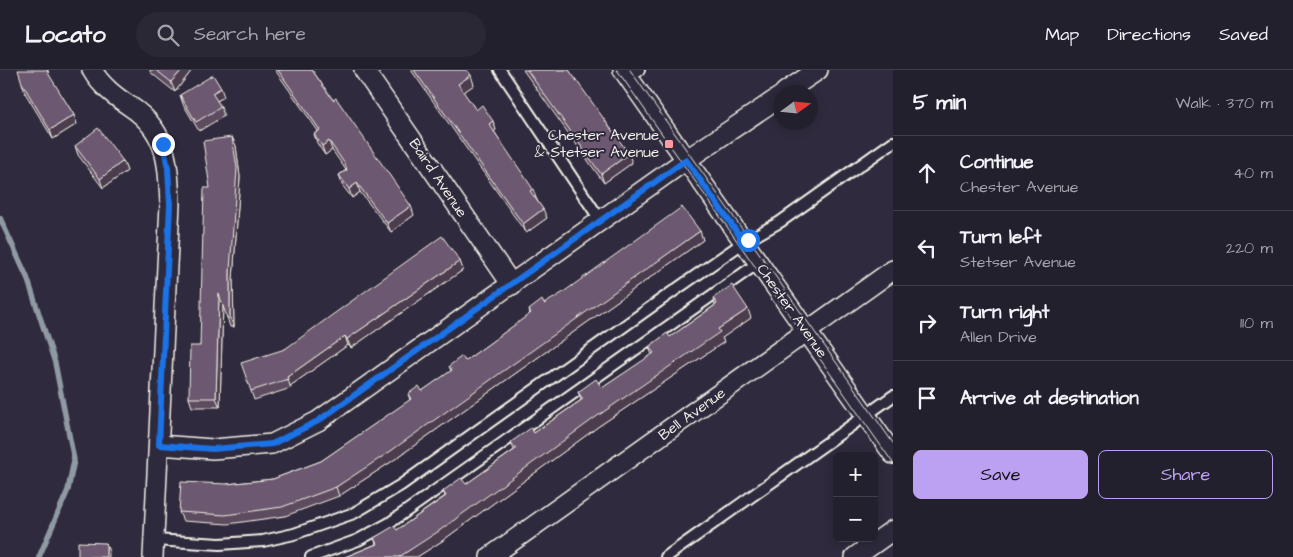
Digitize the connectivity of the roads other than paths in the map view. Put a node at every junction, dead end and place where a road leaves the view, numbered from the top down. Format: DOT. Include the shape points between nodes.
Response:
graph roads {
  1 [pos="92,70"];
  2 [pos="364,70"];
  3 [pos="500,70"];
  4 [pos="818,70"];
  5 [pos="630,72"];
  6 [pos="796,85"];
  7 [pos="773,101"];
  8 [pos="893,142"];
  9 [pos="686,160"];
  10 [pos="601,221"];
  11 [pos="744,242"];
  12 [pos="758,263"];
  13 [pos="893,270"];
  14 [pos="512,285"];
  15 [pos="807,331"];
  16 [pos="893,396"];
  17 [pos="866,415"];
  18 [pos="159,445"];
  19 [pos="893,454"];
  20 [pos="893,530"];
  21 [pos="154,548"];
  22 [pos="311,557"];
  23 [pos="490,557"];
  24 [pos="666,557"];
  25 [pos="855,557"];
  1 -- 18 [label="street" via="107,90 153,126 163,144 168,168 170,204"];
  2 -- 14 [label="street, Baird Avenue"];
  3 -- 10 [label="lane"];
  4 -- 6 [label="street"];
  5 -- 9 [label="street, Chester Avenue"];
  7 -- 9 [label="street"];
  8 -- 11 [label="lane" via="780,222"];
  9 -- 10 [label="street"];
  9 -- 11 [label="street, Chester Avenue"];
  10 -- 14 [label="street"];
  11 -- 12 [label="street, Chester Avenue"];
  11 -- 21 [label="lane" via="401,485 354,513 263,541"];
  12 -- 15 [label="street, Chester Avenue"];
  12 -- 22 [label="lane" via="388,524 358,540"];
  13 -- 15 [label="street, Bell Avenue"];
  14 -- 18 [label="street" via="318,421 272,444 213,449"];
  15 -- 17 [label="street, Chester Avenue"];
  15 -- 23 [label="street, Bell Avenue"];
  16 -- 17 [label="lane"];
  17 -- 19 [label="street, Chester Avenue"];
  17 -- 24 [label="lane"];
  18 -- 21 [label="street"];
  20 -- 25 [label="street"];
}
